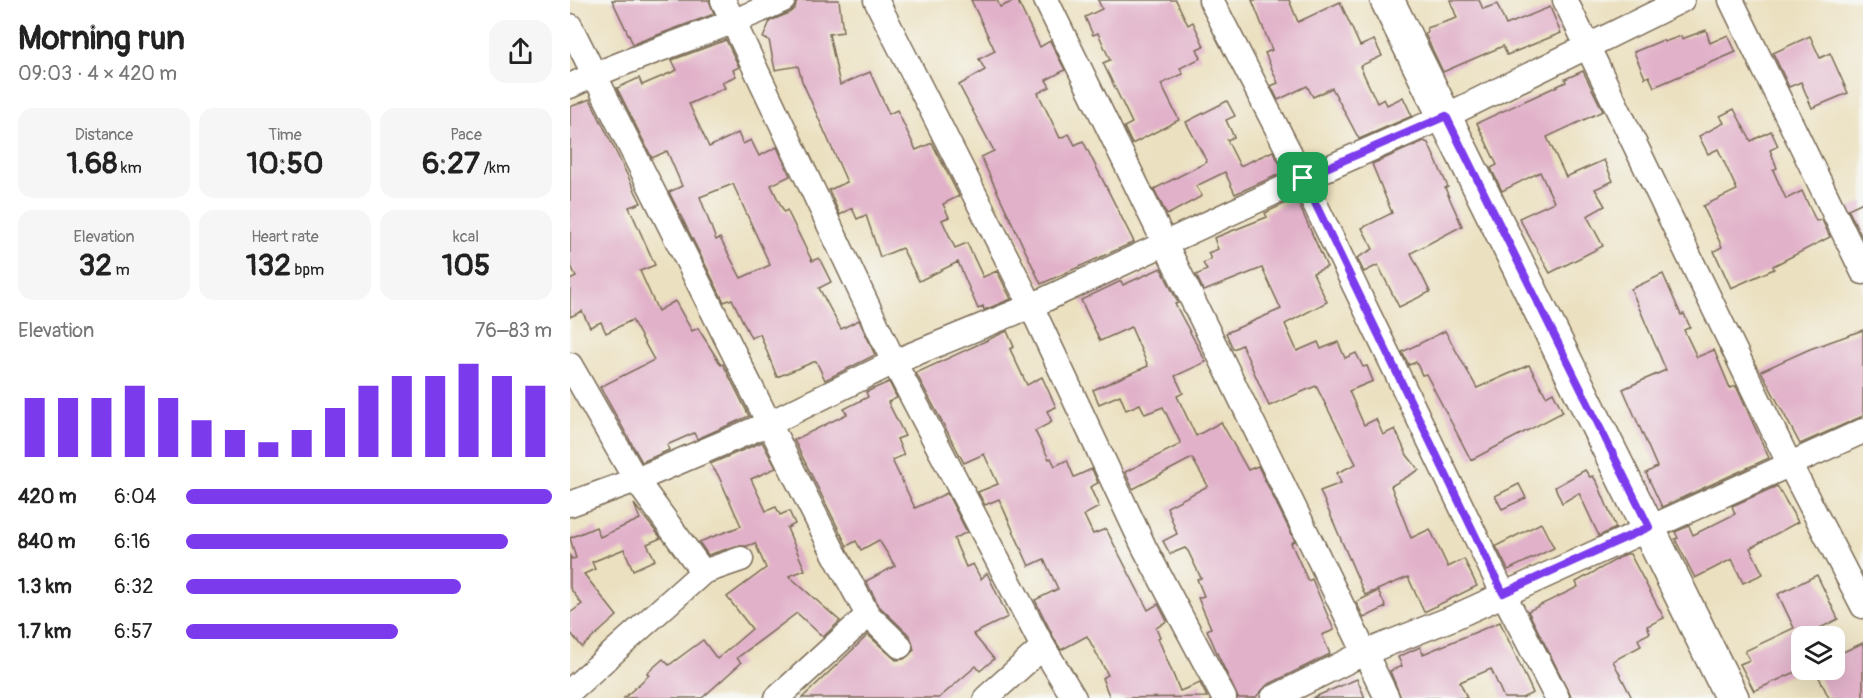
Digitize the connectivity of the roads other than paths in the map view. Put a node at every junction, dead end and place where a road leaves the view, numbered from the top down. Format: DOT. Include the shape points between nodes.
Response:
graph roads {
  1 [pos="723,0"];
  2 [pos="783,0"];
  3 [pos="876,0"];
  4 [pos="1046,0"];
  5 [pos="1211,0"];
  6 [pos="1387,0"];
  7 [pos="1565,0"];
  8 [pos="1682,0"];
  9 [pos="1731,0"];
  10 [pos="735,23"];
  11 [pos="570,26"];
  12 [pos="1587,45"];
  13 [pos="595,74"];
  14 [pos="570,86"];
  15 [pos="1446,116"];
  16 [pos="1303,178"];
  17 [pos="1166,244"];
  18 [pos="1863,272"];
  19 [pos="1031,306"];
  20 [pos="894,362"];
  21 [pos="570,364"];
  22 [pos="770,423"];
  23 [pos="1863,431"];
  24 [pos="1789,463"];
  25 [pos="636,480"];
  26 [pos="570,504"];
  27 [pos="1649,527"];
  28 [pos="741,559"];
  29 [pos="703,572"];
  30 [pos="1503,593"];
  31 [pos="1863,606"];
  32 [pos="868,615"];
  33 [pos="900,646"];
  34 [pos="1043,647"];
  35 [pos="1364,653"];
  36 [pos="570,691"];
  37 [pos="777,698"];
  38 [pos="986,698"];
  39 [pos="1074,698"];
  40 [pos="1224,698"];
  41 [pos="1273,698"];
  42 [pos="1387,698"];
  43 [pos="1557,698"];
  44 [pos="1732,698"];
  1 -- 10 [label="street"];
  2 -- 10 [label="street"];
  3 -- 19 [label="street"];
  4 -- 17 [label="street"];
  5 -- 16 [label="street"];
  6 -- 15 [label="street"];
  7 -- 12 [label="street"];
  8 -- 12 [label="street"];
  9 -- 18 [label="street"];
  10 -- 13 [label="street"];
  10 -- 20 [label="street"];
  11 -- 13 [label="street"];
  12 -- 15 [label="street"];
  12 -- 24 [label="street"];
  13 -- 14 [label="street"];
  13 -- 22 [label="street"];
  15 -- 16 [label="street"];
  15 -- 27 [label="street"];
  16 -- 17 [label="street"];
  16 -- 30 [label="street"];
  17 -- 19 [label="street"];
  17 -- 35 [label="street"];
  19 -- 20 [label="street"];
  19 -- 40 [label="street" via="1144,547"];
  20 -- 22 [label="street"];
  20 -- 34 [label="street"];
  21 -- 25 [label="street"];
  22 -- 25 [label="street"];
  22 -- 32 [label="street"];
  23 -- 24 [label="street"];
  24 -- 27 [label="street"];
  24 -- 31 [label="street"];
  25 -- 26 [label="street"];
  25 -- 29 [label="street"];
  27 -- 30 [label="street"];
  27 -- 44 [label="street"];
  28 -- 29 [label="street"];
  29 -- 36 [label="street"];
  30 -- 35 [label="street"];
  30 -- 43 [label="street"];
  32 -- 33 [label="street"];
  32 -- 37 [label="street"];
  34 -- 38 [label="street"];
  34 -- 39 [label="street"];
  35 -- 41 [label="street"];
  35 -- 42 [label="street"];
}
